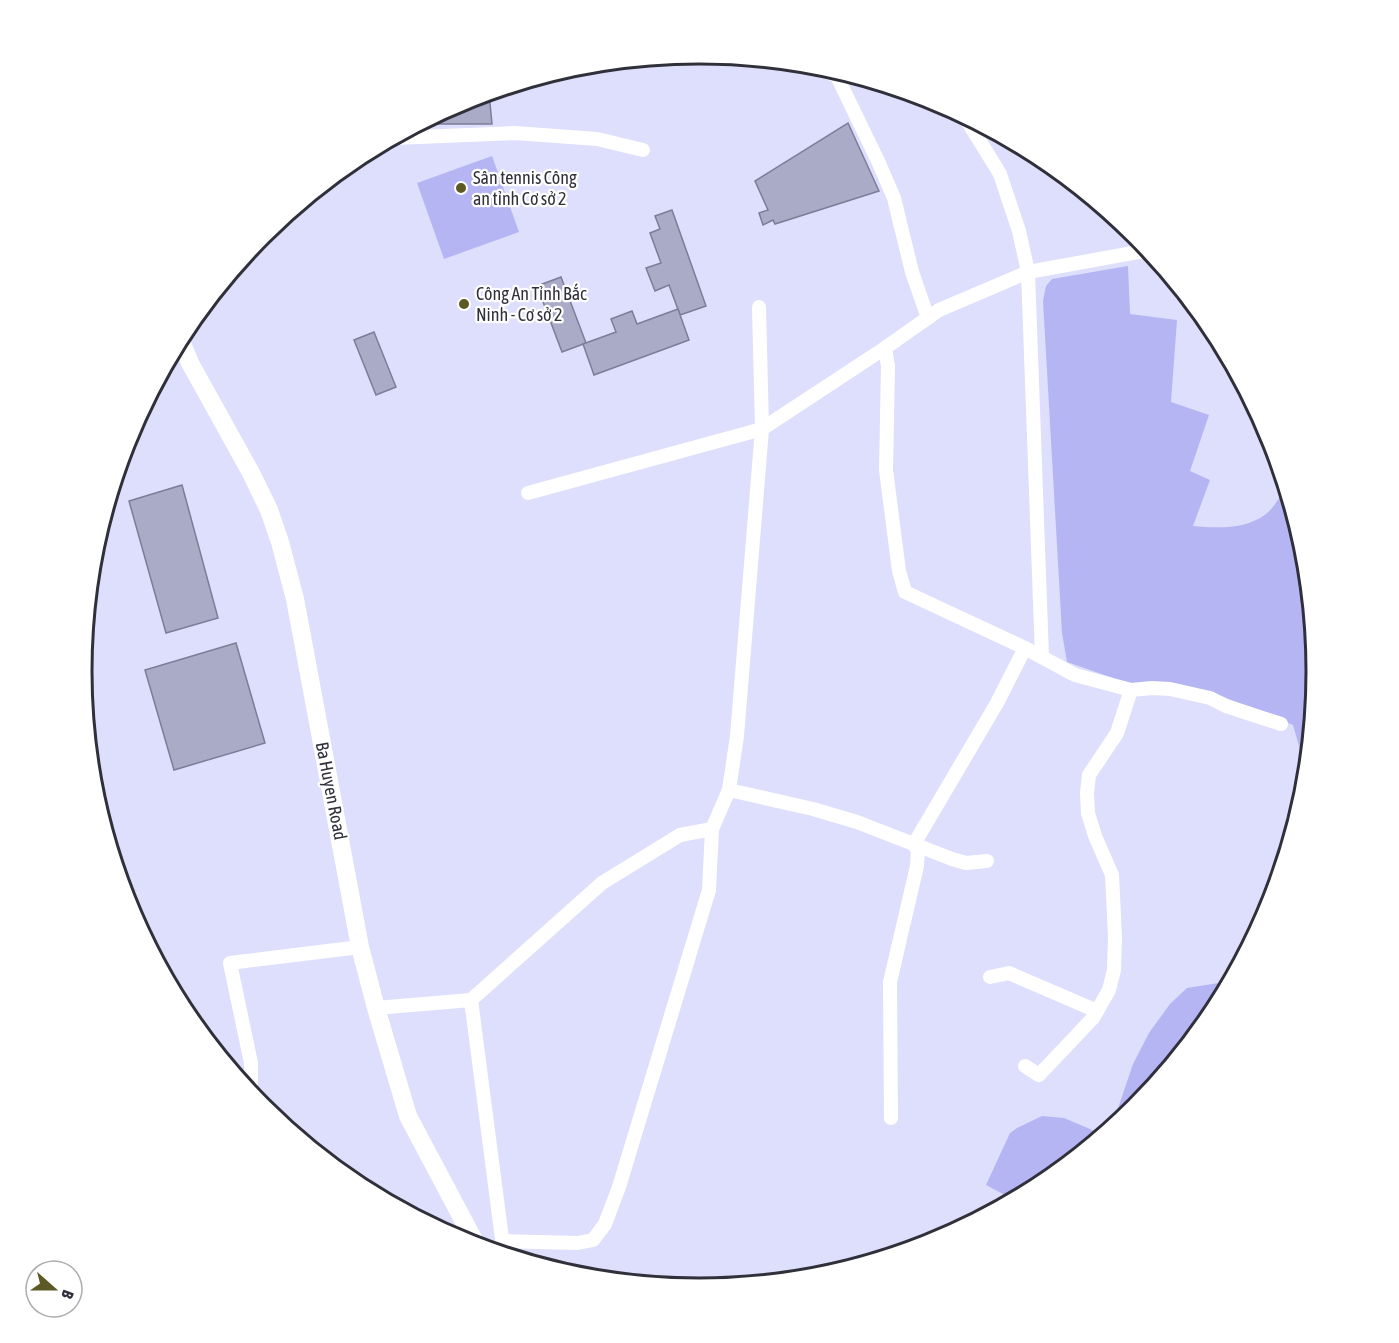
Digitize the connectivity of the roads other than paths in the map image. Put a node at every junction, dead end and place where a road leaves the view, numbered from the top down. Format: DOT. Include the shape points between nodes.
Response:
graph roads {
  1 [pos="839,81"];
  2 [pos="973,130"];
  3 [pos="412,137"];
  4 [pos="644,150"];
  5 [pos="1138,252"];
  6 [pos="1028,272"];
  7 [pos="759,307"];
  8 [pos="928,318"];
  9 [pos="885,348"];
  10 [pos="185,351"];
  11 [pos="762,429"];
  12 [pos="528,493"];
  13 [pos="1025,648"];
  14 [pos="1042,657"];
  15 [pos="1131,690"];
  16 [pos="1281,724"];
  17 [pos="729,790"];
  18 [pos="712,829"];
  19 [pos="914,844"];
  20 [pos="987,861"];
  21 [pos="360,947"];
  22 [pos="990,977"];
  23 [pos="471,1000"];
  24 [pos="376,1008"];
  25 [pos="1097,1011"];
  26 [pos="1025,1066"];
  27 [pos="251,1081"];
  28 [pos="891,1118"];
  29 [pos="470,1233"];
  30 [pos="503,1246"];
  31 [pos="507,1247"];
  1 -- 8 [label="street" via="894,198"];
  2 -- 6 [label="street" via="1000,174"];
  3 -- 4 [label="street" via="515,134 597,139"];
  5 -- 6 [label="street"];
  6 -- 8 [label="street"];
  6 -- 14 [label="street"];
  7 -- 11 [label="street"];
  8 -- 9 [label="street"];
  9 -- 11 [label="street"];
  9 -- 13 [label="street" via="886,470 904,592"];
  10 -- 21 [label="street, Ba Huyen Road" via="260,490 280,542 295,599"];
  11 -- 12 [label="street"];
  11 -- 17 [label="street" via="737,736"];
  13 -- 14 [label="street"];
  13 -- 19 [label="street"];
  14 -- 15 [label="street" via="1075,675"];
  15 -- 16 [label="street" via="1152,687 1210,698"];
  15 -- 25 [label="street" via="1117,733 1089,775 1087,793 1095,836 1112,874 1115,915 1114,970 1109,990"];
  17 -- 18 [label="street"];
  17 -- 19 [label="street" via="813,809"];
  18 -- 23 [label="street" via="680,836 602,883"];
  18 -- 31 [label="street" via="709,890 605,1224 593,1240"];
  19 -- 20 [label="street" via="966,863"];
  19 -- 28 [label="street" via="918,857 890,982"];
  21 -- 24 [label="street, Ba Huyen Road"];
  21 -- 27 [label="street" via="230,963 251,1063"];
  22 -- 25 [label="street" via="1009,973"];
  23 -- 24 [label="street"];
  23 -- 30 [label="street"];
  24 -- 29 [label="street, Ba Huyen Road" via="408,1116"];
  25 -- 26 [label="street" via="1039,1075"];
}
